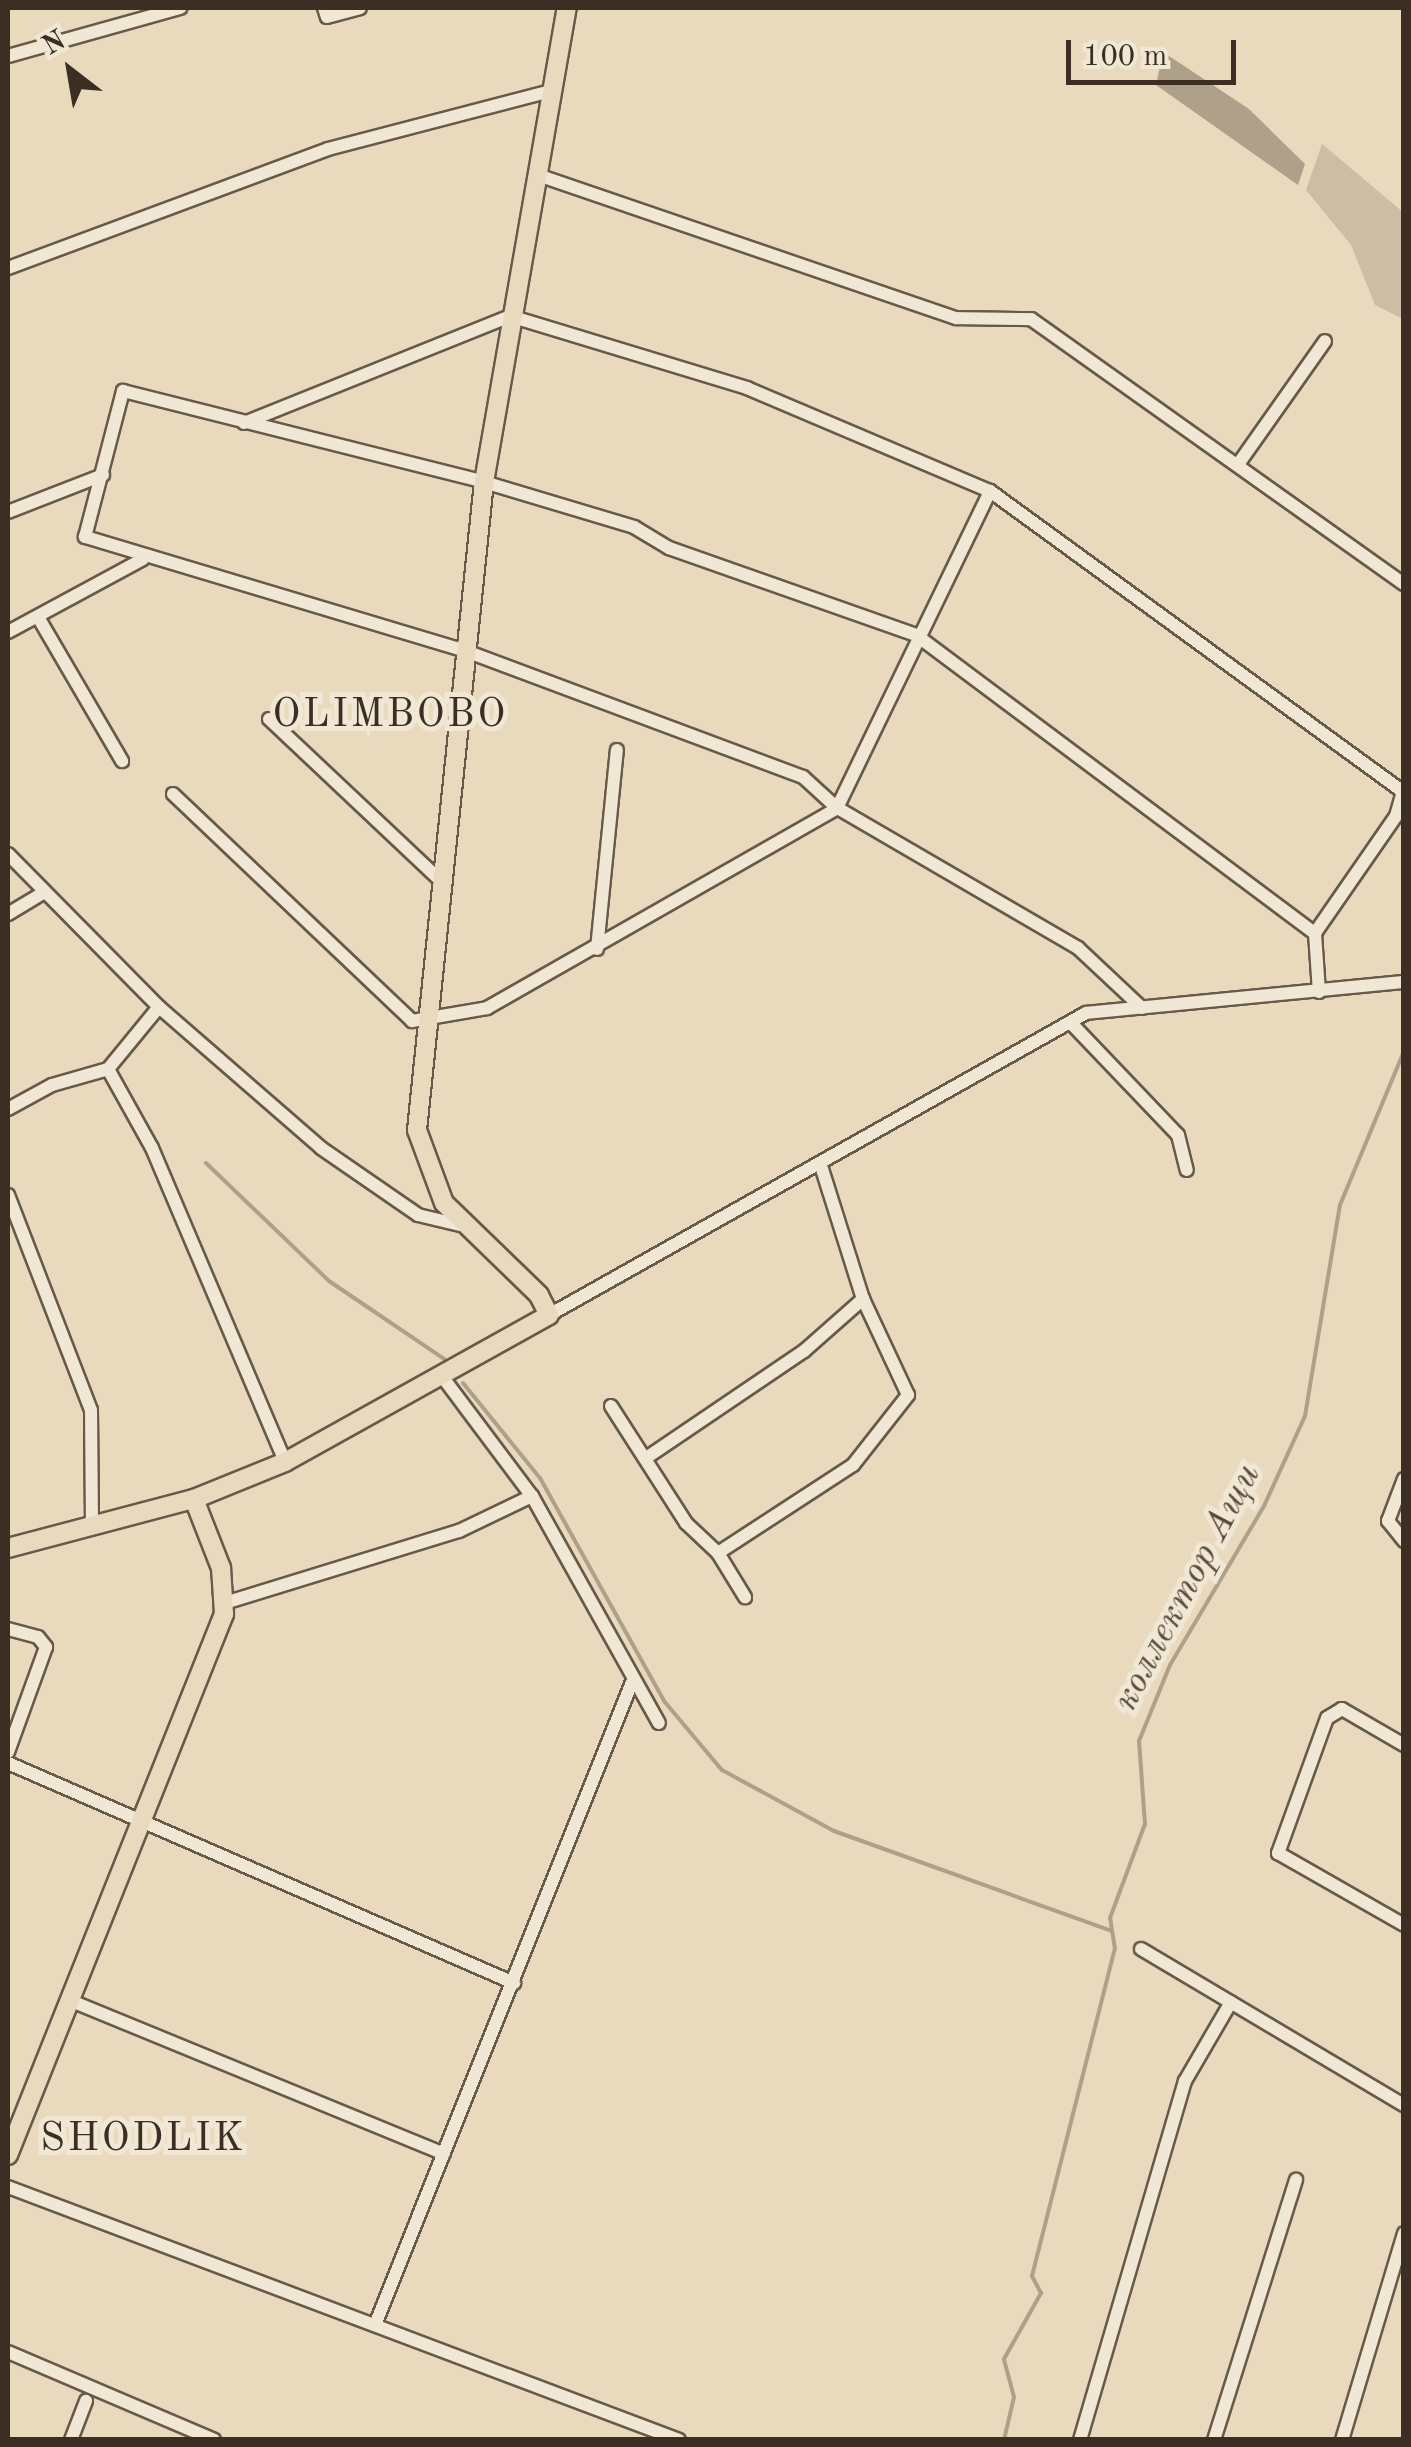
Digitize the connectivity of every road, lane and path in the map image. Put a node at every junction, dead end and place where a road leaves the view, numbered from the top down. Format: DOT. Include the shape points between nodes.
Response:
graph roads {
  1 [pos="180,8"];
  2 [pos="324,8"];
  3 [pos="360,8"];
  4 [pos="567,8"];
  5 [pos="8,56"];
  6 [pos="550,91"];
  7 [pos="538,175"];
  8 [pos="8,268"];
  9 [pos="510,316"];
  10 [pos="1325,340"];
  11 [pos="242,424"];
  12 [pos="1238,463"];
  13 [pos="103,475"];
  14 [pos="484,482"];
  15 [pos="990,492"];
  16 [pos="8,512"];
  17 [pos="143,560"];
  18 [pos="1404,584"];
  19 [pos="38,617"];
  20 [pos="8,632"];
  21 [pos="916,635"];
  22 [pos="466,651"];
  23 [pos="268,719"];
  24 [pos="617,750"];
  25 [pos="122,761"];
  26 [pos="1403,789"];
  27 [pos="173,794"];
  28 [pos="837,808"];
  29 [pos="8,854"];
  30 [pos="440,880"];
  31 [pos="43,893"];
  32 [pos="8,914"];
  33 [pos="1315,934"];
  34 [pos="596,949"];
  35 [pos="1404,982"];
  36 [pos="1318,992"];
  37 [pos="159,1007"];
  38 [pos="1142,1008"];
  39 [pos="1070,1022"];
  40 [pos="426,1024"];
  41 [pos="108,1069"];
  42 [pos="8,1109"];
  43 [pos="820,1163"];
  44 [pos="1186,1170"];
  45 [pos="8,1195"];
  46 [pos="460,1226"];
  47 [pos="864,1299"];
  48 [pos="549,1314"];
  49 [pos="440,1375"];
  50 [pos="611,1406"];
  51 [pos="646,1458"];
  52 [pos="285,1462"];
  53 [pos="1404,1478"];
  54 [pos="532,1496"];
  55 [pos="194,1499"];
  56 [pos="92,1527"];
  57 [pos="1404,1542"];
  58 [pos="8,1548"];
  59 [pos="718,1553"];
  60 [pos="744,1597"];
  61 [pos="228,1602"];
  62 [pos="8,1629"];
  63 [pos="632,1682"];
  64 [pos="659,1723"];
  65 [pos="1404,1745"];
  66 [pos="8,1752"];
  67 [pos="8,1764"];
  68 [pos="142,1819"];
  69 [pos="1404,1925"];
  70 [pos="1140,1949"];
  71 [pos="514,1983"];
  72 [pos="69,2000"];
  73 [pos="1231,2002"];
  74 [pos="1404,2106"];
  75 [pos="444,2154"];
  76 [pos="8,2155"];
  77 [pos="1296,2180"];
  78 [pos="8,2186"];
  79 [pos="1404,2233"];
  80 [pos="375,2325"];
  81 [pos="8,2352"];
  82 [pos="86,2401"];
  83 [pos="71,2440"];
  84 [pos="214,2440"];
  85 [pos="679,2440"];
  86 [pos="1080,2440"];
  87 [pos="1214,2440"];
  88 [pos="1342,2440"];
  1 -- 5 [label="street"];
  2 -- 3 [label="street" via="327,17"];
  4 -- 6 [label="main road"];
  6 -- 7 [label="main road"];
  6 -- 8 [label="street" via="328,150"];
  7 -- 9 [label="main road"];
  7 -- 12 [label="street" via="956,318 1031,319"];
  9 -- 11 [label="street"];
  9 -- 14 [label="main road"];
  9 -- 15 [label="street" via="747,388"];
  10 -- 12 [label="street"];
  11 -- 13 [label="street" via="123,391"];
  11 -- 14 [label="street"];
  12 -- 18 [label="street"];
  13 -- 16 [label="street"];
  13 -- 17 [label="street" via="85,537"];
  14 -- 21 [label="street" via="634,527 669,548"];
  14 -- 22 [label="main road"];
  15 -- 21 [label="street"];
  15 -- 26 [label="street"];
  17 -- 19 [label="street"];
  17 -- 22 [label="street"];
  19 -- 20 [label="street"];
  19 -- 25 [label="street"];
  21 -- 28 [label="street"];
  21 -- 33 [label="street"];
  22 -- 28 [label="street" via="804,777"];
  22 -- 30 [label="main road"];
  23 -- 30 [label="street"];
  24 -- 34 [label="street"];
  26 -- 33 [label="street" via="1396,816"];
  27 -- 40 [label="street" via="412,1021"];
  28 -- 34 [label="street"];
  28 -- 38 [label="street" via="1078,948"];
  29 -- 31 [label="street"];
  30 -- 40 [label="main road"];
  31 -- 32 [label="street"];
  31 -- 37 [label="street"];
  33 -- 36 [label="street"];
  34 -- 40 [label="street" via="487,1008"];
  35 -- 36 [label="street"];
  36 -- 38 [label="street"];
  37 -- 41 [label="street"];
  37 -- 46 [label="street" via="321,1148 418,1216"];
  38 -- 39 [label="street" via="1086,1013"];
  39 -- 43 [label="street"];
  39 -- 44 [label="street" via="1178,1135"];
  40 -- 46 [label="main road" via="417,1130 430,1177"];
  41 -- 42 [label="street" via="52,1085"];
  41 -- 52 [label="street" via="152,1148"];
  43 -- 47 [label="street"];
  43 -- 48 [label="street"];
  45 -- 56 [label="street" via="91,1410"];
  46 -- 48 [label="main road" via="538,1295"];
  47 -- 51 [label="street" via="804,1351"];
  47 -- 59 [label="street" via="908,1395 853,1466"];
  48 -- 49 [label="main road"];
  49 -- 52 [label="main road"];
  49 -- 54 [label="street"];
  50 -- 51 [label="street"];
  51 -- 59 [label="street" via="686,1523"];
  52 -- 55 [label="main road"];
  53 -- 57 [label="street" via="1388,1522"];
  54 -- 61 [label="street" via="458,1531"];
  54 -- 63 [label="street"];
  55 -- 56 [label="main road"];
  55 -- 61 [label="main road" via="215,1546"];
  56 -- 58 [label="main road"];
  59 -- 60 [label="street"];
  61 -- 68 [label="main road"];
  62 -- 66 [label="street" via="38,1636 46,1648"];
  63 -- 64 [label="street"];
  63 -- 71 [label="street"];
  65 -- 69 [label="street" via="1342,1709 1327,1718 1278,1853"];
  67 -- 68 [label="street"];
  68 -- 71 [label="street"];
  68 -- 72 [label="main road"];
  70 -- 73 [label="street"];
  71 -- 75 [label="street"];
  72 -- 75 [label="street"];
  72 -- 76 [label="main road"];
  73 -- 74 [label="street"];
  73 -- 86 [label="street" via="1185,2080"];
  75 -- 80 [label="street"];
  77 -- 87 [label="street"];
  78 -- 80 [label="street"];
  79 -- 88 [label="street"];
  80 -- 85 [label="street"];
  81 -- 84 [label="street"];
  82 -- 83 [label="street"];
}
